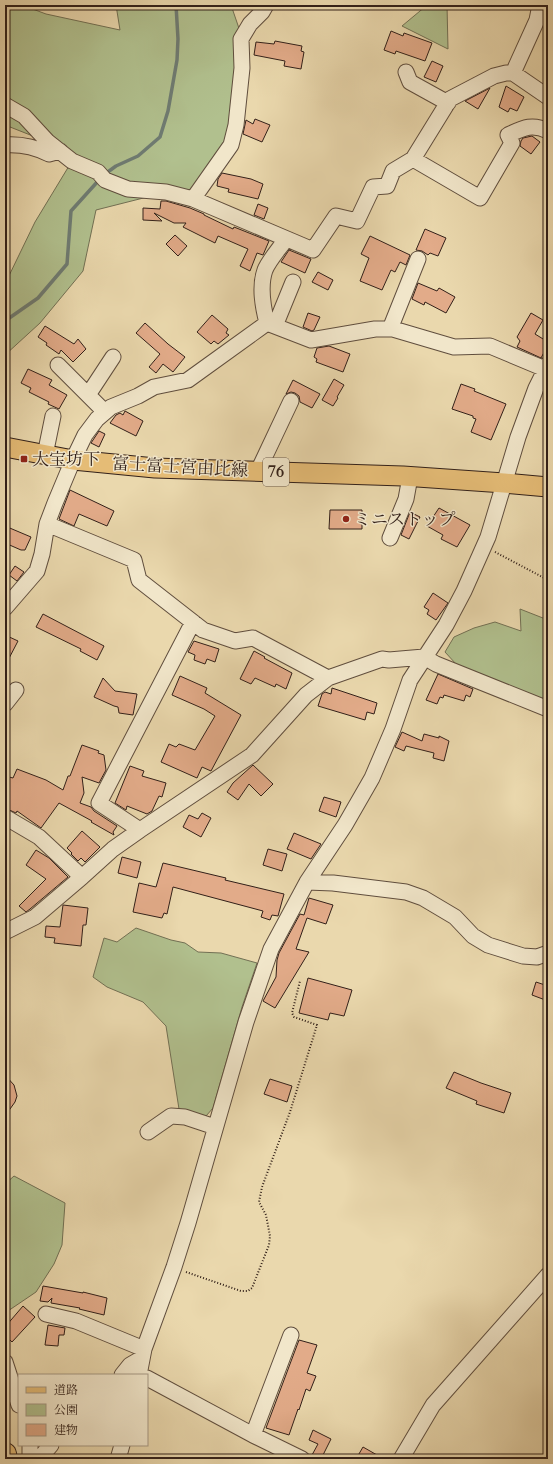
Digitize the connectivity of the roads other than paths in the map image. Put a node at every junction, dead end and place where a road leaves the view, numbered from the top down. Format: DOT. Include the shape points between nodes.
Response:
graph roads {
  1 [pos="266,5"];
  2 [pos="540,5"];
  3 [pos="406,72"];
  4 [pos="513,73"];
  5 [pos="548,97"];
  6 [pos="448,103"];
  7 [pos="5,105"];
  8 [pos="548,131"];
  9 [pos="5,145"];
  10 [pos="60,151"];
  11 [pos="413,159"];
  12 [pos="193,199"];
  13 [pos="286,239"];
  14 [pos="418,259"];
  15 [pos="293,282"];
  16 [pos="271,325"];
  17 [pos="390,329"];
  18 [pos="113,357"];
  19 [pos="58,365"];
  20 [pos="546,367"];
  21 [pos="88,394"];
  22 [pos="291,401"];
  23 [pos="105,412"];
  24 [pos="53,416"];
  25 [pos="5,447"];
  26 [pos="45,455"];
  27 [pos="72,460"];
  28 [pos="258,471"];
  29 [pos="410,477"];
  30 [pos="504,483"];
  31 [pos="548,487"];
  32 [pos="47,524"];
  33 [pos="390,538"];
  34 [pos="5,608"];
  35 [pos="193,622"];
  36 [pos="424,657"];
  37 [pos="328,678"];
  38 [pos="16,690"];
  39 [pos="548,695"];
  40 [pos="531,703"];
  41 [pos="5,704"];
  42 [pos="548,709"];
  43 [pos="5,817"];
  44 [pos="140,830"];
  45 [pos="82,877"];
  46 [pos="307,882"];
  47 [pos="5,932"];
  48 [pos="548,953"];
  49 [pos="215,1127"];
  50 [pos="148,1132"];
  51 [pos="548,1276"];
  52 [pos="543,1291"];
  53 [pos="46,1314"];
  54 [pos="291,1335"];
  55 [pos="143,1354"];
  56 [pos="5,1362"];
  57 [pos="123,1374"];
  58 [pos="141,1374"];
  59 [pos="148,1379"];
  60 [pos="18,1403"];
  61 [pos="253,1435"];
  62 [pos="30,1446"];
  63 [pos="50,1446"];
  64 [pos="122,1446"];
  65 [pos="5,1454"];
  66 [pos="6,1459"];
  67 [pos="30,1459"];
  68 [pos="39,1459"];
  69 [pos="118,1459"];
  70 [pos="302,1459"];
  71 [pos="401,1459"];
  1 -- 12 [label="street" via="241,39 242,68 231,145"];
  2 -- 4 [label="street" via="537,20"];
  3 -- 6 [label="street" via="410,82"];
  4 -- 5 [label="street"];
  4 -- 6 [label="street" via="494,76 450,99"];
  6 -- 11 [label="street"];
  7 -- 10 [label="street" via="24,116"];
  8 -- 11 [label="street" via="527,126 508,135 512,143 480,198"];
  9 -- 10 [label="street" via="19,144 49,154"];
  10 -- 12 [label="street" via="72,161 128,189 166,192"];
  11 -- 13 [label="street" via="393,171 387,186 373,188 356,221 336,216 313,250"];
  12 -- 13 [label="street"];
  13 -- 16 [label="street" via="265,271 262,288 262,306"];
  14 -- 17 [label="street"];
  15 -- 16 [label="street"];
  16 -- 17 [label="street" via="311,340"];
  16 -- 23 [label="street" via="188,380 154,387"];
  17 -- 20 [label="street" via="454,347 490,346"];
  18 -- 21 [label="street"];
  19 -- 21 [label="street"];
  20 -- 30 [label="street" via="518,437"];
  21 -- 23 [label="street"];
  22 -- 28 [label="street"];
  23 -- 27 [label="street" via="93,424"];
  24 -- 26 [label="street"];
  25 -- 26 [label="main road, 富士富士宮由比線 / 76"];
  26 -- 27 [label="main road, 富士富士宮由比線 / 76"];
  27 -- 28 [label="main road, 富士富士宮由比線 / 76" via="155,468"];
  27 -- 32 [label="street"];
  28 -- 29 [label="main road, 富士富士宮由比線 / 76"];
  29 -- 30 [label="main road, 富士富士宮由比線 / 76"];
  29 -- 33 [label="street" via="406,498"];
  30 -- 31 [label="main road, 富士富士宮由比線 / 76"];
  30 -- 36 [label="street" via="484,546 464,591 446,626"];
  32 -- 34 [label="street" via="36,571"];
  32 -- 35 [label="street" via="134,560 139,580"];
  35 -- 37 [label="street" via="203,630 235,641 253,638"];
  35 -- 44 [label="street" via="99,803"];
  36 -- 37 [label="street" via="382,659"];
  36 -- 40 [label="street"];
  36 -- 46 [label="street" via="410,680 372,778 345,825"];
  37 -- 44 [label="street" via="306,695 252,755"];
  38 -- 41 [label="street"];
  39 -- 40 [label="street"];
  40 -- 42 [label="street"];
  43 -- 45 [label="street" via="39,837"];
  44 -- 45 [label="street" via="113,849"];
  45 -- 47 [label="street" via="35,917"];
  46 -- 48 [label="street" via="406,892 423,898 455,917 473,936 488,945 523,956 537,957"];
  46 -- 49 [label="street" via="271,949"];
  49 -- 50 [label="street" via="185,1117 171,1116"];
  49 -- 55 [label="street" via="174,1267"];
  51 -- 52 [label="street"];
  52 -- 71 [label="street" via="481,1350 433,1405"];
  53 -- 55 [label="street" via="76,1321"];
  54 -- 61 [label="street"];
  55 -- 57 [label="street"];
  55 -- 58 [label="street"];
  56 -- 60 [label="street"];
  59 -- 61 [label="street"];
  61 -- 70 [label="street"];
  62 -- 67 [label="street"];
  63 -- 68 [label="street"];
  64 -- 69 [label="street"];
  65 -- 66 [label="highway"];
}
